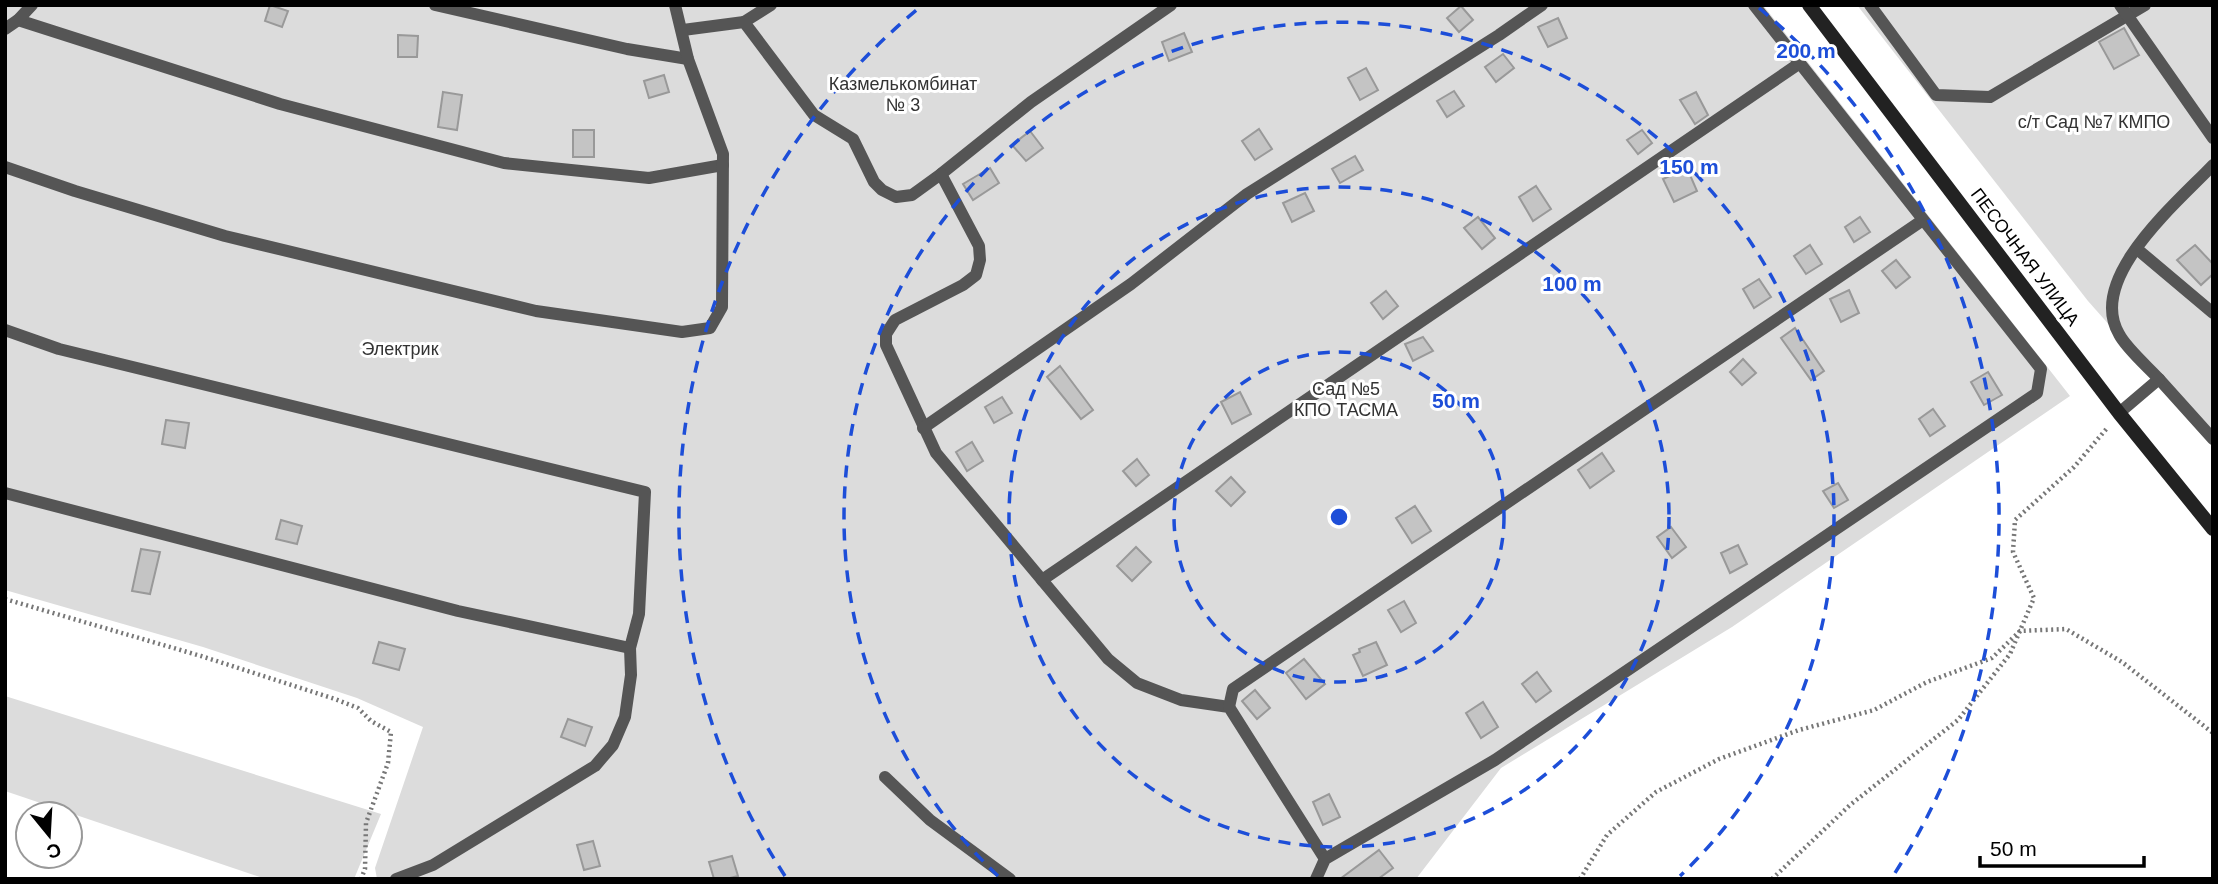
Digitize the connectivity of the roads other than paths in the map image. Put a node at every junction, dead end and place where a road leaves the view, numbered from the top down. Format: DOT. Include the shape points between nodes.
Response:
graph roads {
  1 [pos="32,5"];
  2 [pos="435,5"];
  3 [pos="676,5"];
  4 [pos="771,5"];
  5 [pos="1171,5"];
  6 [pos="1542,5"];
  7 [pos="1754,5"];
  8 [pos="1810,5"];
  9 [pos="1870,5"];
  10 [pos="2145,5"];
  11 [pos="2123,11"];
  12 [pos="18,20"];
  13 [pos="744,22"];
  14 [pos="5,29"];
  15 [pos="683,30"];
  16 [pos="688,58"];
  17 [pos="1800,63"];
  18 [pos="2213,138"];
  19 [pos="723,164"];
  20 [pos="2213,165"];
  21 [pos="5,167"];
  22 [pos="941,174"];
  23 [pos="1923,220"];
  24 [pos="2137,249"];
  25 [pos="2213,313"];
  26 [pos="5,330"];
  27 [pos="2159,379"];
  28 [pos="2119,413"];
  29 [pos="923,428"];
  30 [pos="2213,439"];
  31 [pos="5,493"];
  32 [pos="2213,529"];
  33 [pos="1042,580"];
  34 [pos="630,648"];
  35 [pos="1228,707"];
  36 [pos="885,776"];
  37 [pos="1325,859"];
  38 [pos="396,879"];
  39 [pos="1010,879"];
  40 [pos="1316,879"];
  1 -- 12 [label="lane"];
  2 -- 16 [label="lane" via="627,50"];
  3 -- 15 [label="lane"];
  4 -- 13 [label="lane"];
  5 -- 22 [label="lane" via="1031,102"];
  6 -- 29 [label="lane" via="1247,194 1131,284"];
  7 -- 17 [label="lane"];
  8 -- 28 [label="main road, ПЕСОЧНАЯ УЛИЦА"];
  9 -- 11 [label="lane" via="1936,95 1990,97"];
  10 -- 11 [label="lane"];
  11 -- 18 [label="lane"];
  12 -- 14 [label="lane"];
  12 -- 19 [label="lane" via="280,104 504,163 649,177"];
  13 -- 15 [label="lane"];
  13 -- 22 [label="lane" via="814,115 853,139 882,190 897,197 912,195"];
  15 -- 16 [label="lane"];
  16 -- 19 [label="lane"];
  17 -- 23 [label="lane"];
  17 -- 33 [label="lane"];
  19 -- 21 [label="lane" via="722,307 710,328 682,332 536,312 346,266 225,236"];
  20 -- 24 [label="lane"];
  22 -- 29 [label="lane" via="979,246 980,260 976,275 895,320 886,334 886,345"];
  23 -- 35 [label="lane" via="1233,689"];
  23 -- 37 [label="lane" via="2041,369 2037,393 1494,760"];
  24 -- 25 [label="lane"];
  24 -- 27 [label="lane" via="2116,280 2110,307 2118,334"];
  26 -- 34 [label="lane" via="72,352 645,492 639,614"];
  27 -- 28 [label="lane"];
  27 -- 30 [label="lane"];
  28 -- 32 [label="main road, ПЕСОЧНАЯ УЛИЦА"];
  29 -- 33 [label="lane" via="936,453"];
  31 -- 34 [label="lane" via="458,611"];
  33 -- 35 [label="lane" via="1108,659 1137,683 1181,700"];
  34 -- 38 [label="lane" via="625,718 613,745 595,766 433,865"];
  35 -- 37 [label="lane"];
  36 -- 39 [label="lane" via="930,820"];
  37 -- 40 [label="lane"];
}
